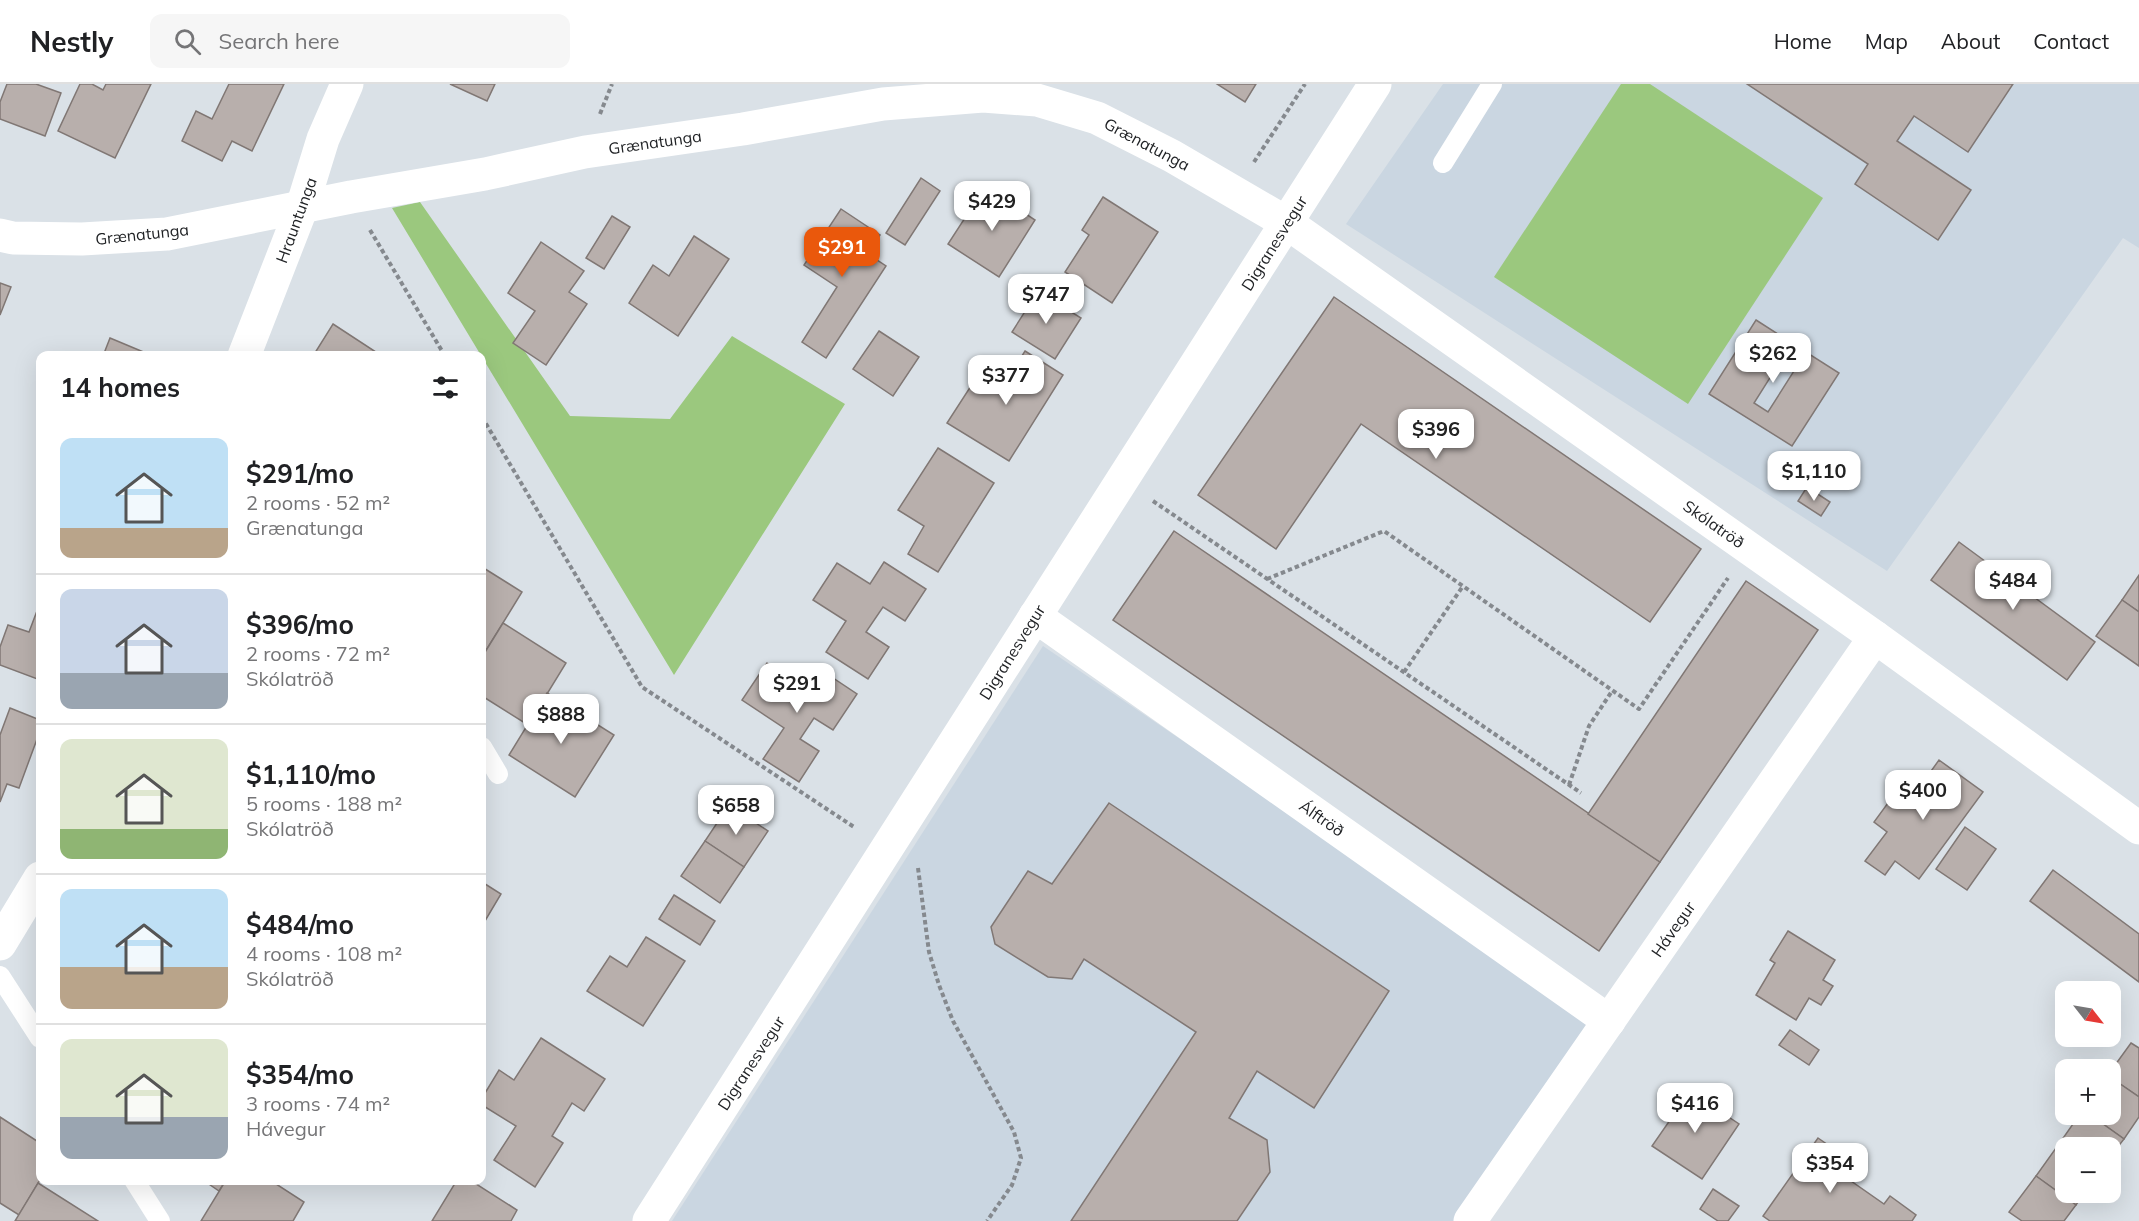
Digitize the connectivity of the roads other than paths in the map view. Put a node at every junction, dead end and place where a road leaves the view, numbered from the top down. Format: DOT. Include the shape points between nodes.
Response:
graph roads {
  1 [pos="347,84"];
  2 [pos="1375,84"];
  3 [pos="1492,84"];
  4 [pos="884,94"];
  5 [pos="1443,163"];
  6 [pos="302,207"];
  7 [pos="1287,222"];
  8 [pos="0,235"];
  9 [pos="246,351"];
  10 [pos="1035,616"];
  11 [pos="1875,637"];
  12 [pos="486,754"];
  13 [pos="498,774"];
  14 [pos="2139,828"];
  15 [pos="36,885"];
  16 [pos="0,944"];
  17 [pos="0,976"];
  18 [pos="1609,1021"];
  19 [pos="36,1032"];
  20 [pos="137,1185"];
  21 [pos="160,1221"];
  22 [pos="649,1221"];
  23 [pos="1470,1221"];
  1 -- 6 [label="street, Hrauntunga" via="323,139"];
  2 -- 7 [label="street, Digranesvegur"];
  3 -- 5 [label="lane"];
  4 -- 6 [label="street, Grænatunga" via="743,129 585,152"];
  4 -- 7 [label="street, Grænatunga" via="1037,100 1097,118"];
  6 -- 8 [label="street, Grænatunga" via="167,234 82,240"];
  6 -- 9 [label="street, Hrauntunga"];
  7 -- 10 [label="street, Digranesvegur"];
  7 -- 11 [label="street, Skólatröð"];
  10 -- 18 [label="street, Álftröð"];
  10 -- 22 [label="street, Digranesvegur"];
  11 -- 14 [label="street, Skólatröð"];
  11 -- 18 [label="street, Hávegur"];
  12 -- 13 [label="lane"];
  15 -- 16 [label="street"];
  17 -- 19 [label="lane"];
  18 -- 23 [label="street, Hávegur"];
  20 -- 21 [label="lane"];
}
